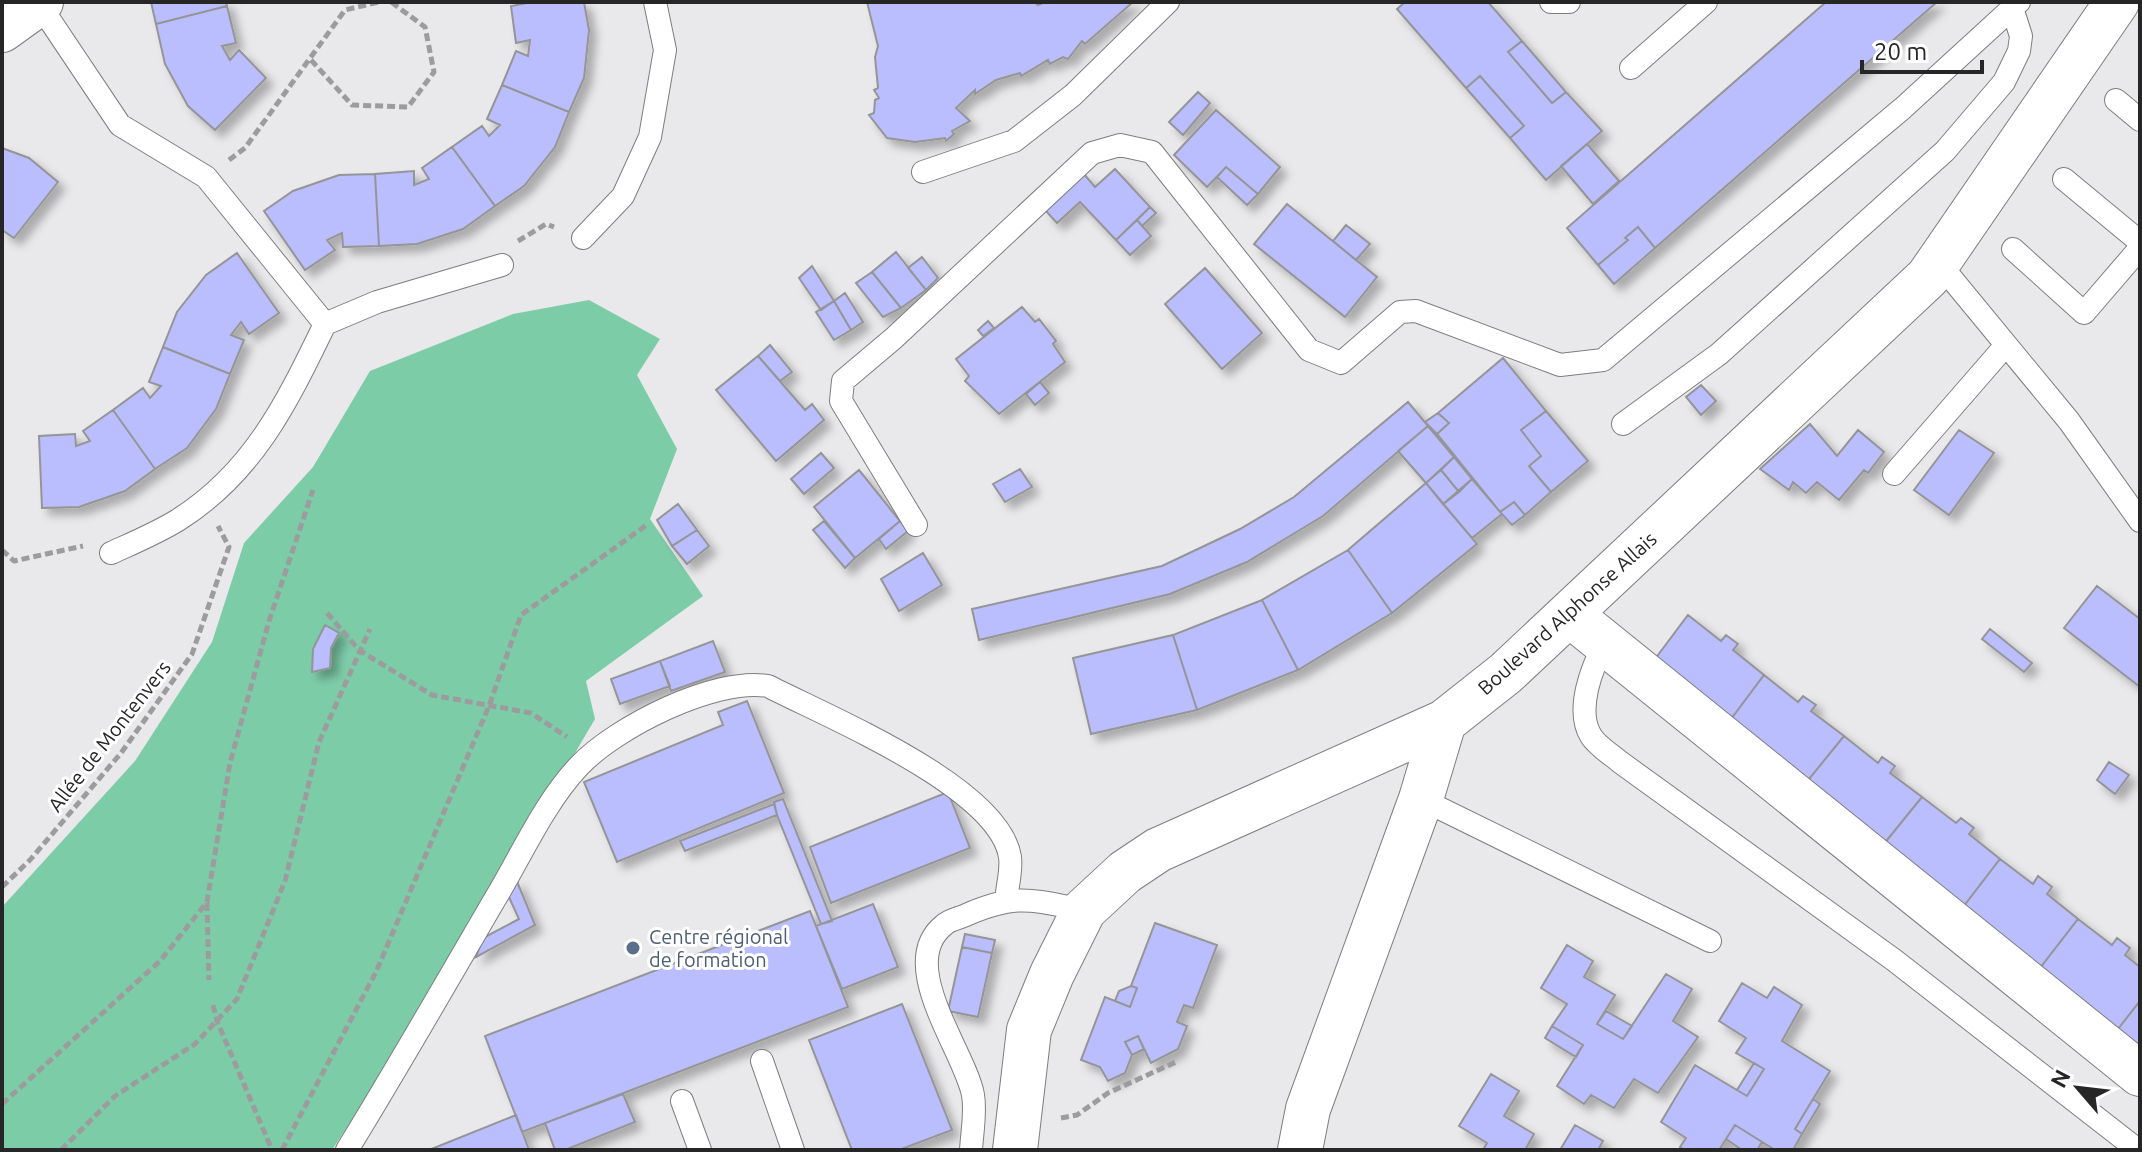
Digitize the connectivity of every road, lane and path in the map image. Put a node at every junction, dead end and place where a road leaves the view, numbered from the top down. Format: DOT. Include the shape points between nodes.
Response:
graph roads {
  1 [pos="379,2"];
  2 [pos="391,2"];
  3 [pos="655,2"];
  4 [pos="1168,2"];
  5 [pos="1551,2"];
  6 [pos="1569,2"];
  7 [pos="1706,2"];
  8 [pos="2117,2"];
  9 [pos="40,3"];
  10 [pos="2015,5"];
  11 [pos="2,30"];
  12 [pos="311,60"];
  13 [pos="1631,68"];
  14 [pos="2116,100"];
  15 [pos="2140,120"];
  16 [pos="923,172"];
  17 [pos="206,177"];
  18 [pos="2064,179"];
  19 [pos="546,224"];
  20 [pos="583,238"];
  21 [pos="2140,245"];
  22 [pos="2013,249"];
  23 [pos="507,255"];
  24 [pos="1938,262"];
  25 [pos="325,324"];
  26 [pos="2006,345"];
  27 [pos="1623,424"];
  28 [pos="1894,474"];
  29 [pos="313,490"];
  30 [pos="204,501"];
  31 [pos="2140,521"];
  32 [pos="648,524"];
  33 [pos="916,525"];
  34 [pos="2,550"];
  35 [pos="111,553"];
  36 [pos="327,613"];
  37 [pos="1569,614"];
  38 [pos="370,629"];
  39 [pos="1605,643"];
  40 [pos="359,650"];
  41 [pos="489,706"];
  42 [pos="1444,722"];
  43 [pos="561,733"];
  44 [pos="1421,799"];
  45 [pos="2,887"];
  46 [pos="1006,901"];
  47 [pos="207,902"];
  48 [pos="1084,910"];
  49 [pos="1710,941"];
  50 [pos="209,980"];
  51 [pos="213,1005"];
  52 [pos="217,1021"];
  53 [pos="762,1061"];
  54 [pos="1178,1061"];
  55 [pos="2140,1074"];
  56 [pos="682,1101"];
  57 [pos="2,1104"];
  58 [pos="1077,1115"];
  59 [pos="61,1150"];
  60 [pos="272,1150"];
  61 [pos="282,1150"];
  62 [pos="347,1150"];
  63 [pos="700,1150"];
  64 [pos="793,1150"];
  65 [pos="971,1150"];
  66 [pos="1015,1150"];
  67 [pos="1300,1150"];
  68 [pos="2138,1150"];
  1 -- 12 [label="path" via="345,10"];
  2 -- 12 [label="path" via="425,27 434,72 408,107 352,105"];
  3 -- 20 [label="lane" via="665,50 650,137 623,196"];
  4 -- 16 [label="lane" via="1073,95 1014,141"];
  5 -- 6 [label="lane"];
  7 -- 13 [label="lane"];
  8 -- 24 [label="street, Boulevard Alphonse Allais"];
  9 -- 11 [label="street"];
  9 -- 17 [label="lane" via="120,125"];
  10 -- 27 [label="lane" via="2019,51 2004,82 1945,151 1719,354"];
  10 -- 33 [label="lane" via="1903,108 1603,360 1560,365 1416,311 1400,312 1341,363 1309,350 1152,152 1120,145 1092,153 843,381 841,401"];
  12 -- 17 [label="path" via="245,148"];
  14 -- 15 [label="lane"];
  17 -- 25 [label="lane"];
  18 -- 21 [label="lane"];
  19 -- 23 [label="path"];
  21 -- 22 [label="lane" via="2084,313"];
  23 -- 25 [label="lane"];
  24 -- 26 [label="lane"];
  24 -- 37 [label="street, Boulevard Alphonse Allais"];
  25 -- 30 [label="lane" via="281,414 244,465"];
  26 -- 28 [label="lane"];
  26 -- 31 [label="lane" via="2069,421"];
  29 -- 47 [label="path" via="230,763"];
  30 -- 35 [label="lane"];
  30 -- 45 [label="path, Allée de Montenvers" via="229,547 192,654 121,753"];
  32 -- 41 [label="path" via="521,615"];
  34 -- 35 [label="path" via="14,561 101,542"];
  36 -- 40 [label="path"];
  37 -- 39 [label="street"];
  37 -- 42 [label="street, Boulevard Alphonse Allais"];
  38 -- 40 [label="path"];
  39 -- 55 [label="street"];
  39 -- 68 [label="lane" via="1593,667 1585,708 1590,736 1894,960"];
  40 -- 41 [label="path" via="432,695"];
  40 -- 52 [label="path" via="319,742 285,881 237,999"];
  41 -- 43 [label="path" via="531,713"];
  41 -- 61 [label="path" via="376,972"];
  42 -- 44 [label="street"];
  42 -- 48 [label="street, Boulevard Alphonse Allais" via="1158,850"];
  44 -- 49 [label="lane"];
  44 -- 67 [label="street" via="1308,1109"];
  46 -- 48 [label="lane" via="1024,898"];
  46 -- 62 [label="lane" via="1010,856 976,802 939,775 768,686 746,682 726,687 609,738 577,768"];
  46 -- 65 [label="lane" via="943,925 929,946 927,977 935,1006 973,1096"];
  47 -- 50 [label="path"];
  47 -- 57 [label="path" via="160,961"];
  48 -- 66 [label="street, Boulevard Alphonse Allais" via="1029,1030"];
  51 -- 52 [label="path"];
  52 -- 59 [label="path" via="195,1044 115,1096"];
  52 -- 60 [label="path"];
  53 -- 64 [label="lane"];
  54 -- 58 [label="path" via="1108,1093"];
  56 -- 63 [label="lane"];
}
